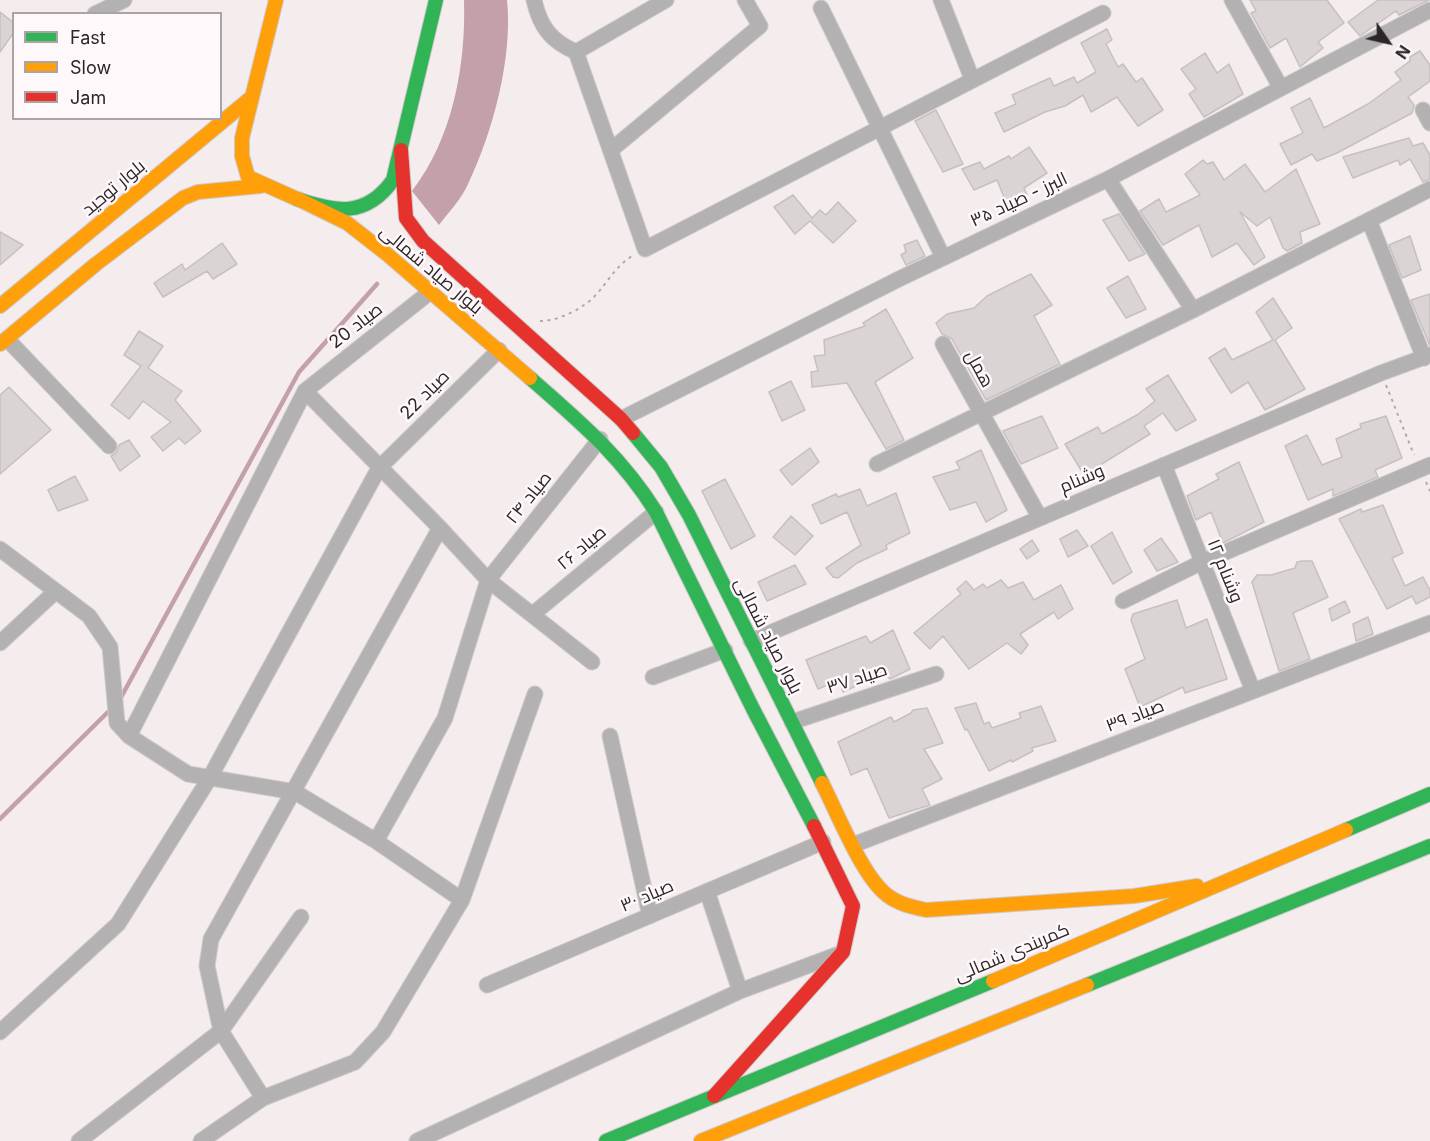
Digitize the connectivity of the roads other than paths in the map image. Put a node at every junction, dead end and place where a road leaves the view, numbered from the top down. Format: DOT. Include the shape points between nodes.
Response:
graph roads {
  1 [pos="124,0"];
  2 [pos="276,0"];
  3 [pos="436,0"];
  4 [pos="534,0"];
  5 [pos="666,0"];
  6 [pos="745,0"];
  7 [pos="941,0"];
  8 [pos="1232,0"];
  9 [pos="821,8"];
  10 [pos="1430,10"];
  11 [pos="100,12"];
  12 [pos="1102,13"];
  13 [pos="576,52"];
  14 [pos="972,79"];
  15 [pos="1281,88"];
  16 [pos="252,98"];
  17 [pos="881,126"];
  18 [pos="401,150"];
  19 [pos="611,150"];
  20 [pos="1108,179"];
  21 [pos="261,186"];
  22 [pos="1430,189"];
  23 [pos="298,199"];
  24 [pos="1369,220"];
  25 [pos="943,257"];
  26 [pos="430,292"];
  27 [pos="0,306"];
  28 [pos="1193,310"];
  29 [pos="3,342"];
  30 [pos="943,344"];
  31 [pos="499,350"];
  32 [pos="1427,356"];
  33 [pos="305,391"];
  34 [pos="982,413"];
  35 [pos="621,419"];
  36 [pos="600,439"];
  37 [pos="109,446"];
  38 [pos="877,464"];
  39 [pos="1164,465"];
  40 [pos="1425,467"];
  41 [pos="379,468"];
  42 [pos="656,512"];
  43 [pos="1040,518"];
  44 [pos="440,528"];
  45 [pos="0,549"];
  46 [pos="1200,562"];
  47 [pos="488,580"];
  48 [pos="56,591"];
  49 [pos="1123,601"];
  50 [pos="533,614"];
  51 [pos="1430,623"];
  52 [pos="751,641"];
  53 [pos="0,643"];
  54 [pos="725,650"];
  55 [pos="592,662"];
  56 [pos="936,674"];
  57 [pos="653,677"];
  58 [pos="1253,691"];
  59 [pos="535,694"];
  60 [pos="792,722"];
  61 [pos="129,736"];
  62 [pos="610,736"];
  63 [pos="209,779"];
  64 [pos="295,792"];
  65 [pos="1430,794"];
  66 [pos="376,841"];
  67 [pos="823,842"];
  68 [pos="854,844"];
  69 [pos="1430,846"];
  70 [pos="1222,882"];
  71 [pos="707,891"];
  72 [pos="462,900"];
  73 [pos="877,901"];
  74 [pos="853,906"];
  75 [pos="650,916"];
  76 [pos="301,917"];
  77 [pos="843,952"];
  78 [pos="487,985"];
  79 [pos="740,991"];
  80 [pos="221,1030"];
  81 [pos="0,1032"];
  82 [pos="263,1098"];
  83 [pos="713,1098"];
  84 [pos="79,1141"];
  85 [pos="201,1141"];
  86 [pos="417,1141"];
  87 [pos="606,1141"];
  88 [pos="701,1141"];
  1 -- 11 [label="street"];
  2 -- 16 [label="main road"];
  3 -- 18 [label="main road"];
  4 -- 13 [label="street" via="538,17 553,40"];
  5 -- 13 [label="street"];
  6 -- 19 [label="street" via="760,26"];
  7 -- 14 [label="street"];
  8 -- 15 [label="street"];
  9 -- 17 [label="street"];
  10 -- 15 [label="street, البرز - صیاد ۳۵"];
  12 -- 14 [label="street"];
  13 -- 19 [label="street"];
  14 -- 17 [label="street"];
  15 -- 20 [label="street, البرز - صیاد ۳۵"];
  16 -- 21 [label="main road" via="242,138 242,156 248,177"];
  16 -- 27 [label="main road, بلوار توحید"];
  17 -- 19 [label="street" via="645,249"];
  17 -- 25 [label="street"];
  18 -- 23 [label="main road" via="394,177 372,202 344,210"];
  18 -- 35 [label="main road, بلوار صیاد شمالی" via="406,218 423,241"];
  20 -- 25 [label="street, البرز - صیاد ۳۵"];
  20 -- 28 [label="street"];
  21 -- 23 [label="main road"];
  21 -- 29 [label="main road" via="198,192 183,198"];
  22 -- 24 [label="street"];
  23 -- 26 [label="main road, بلوار صیاد شمالی" via="347,223"];
  24 -- 28 [label="street"];
  24 -- 32 [label="street"];
  25 -- 35 [label="street, البرز - صیاد ۳۵"];
  26 -- 31 [label="main road, بلوار صیاد شمالی"];
  26 -- 33 [label="street, صیاد 20"];
  28 -- 34 [label="street"];
  29 -- 37 [label="street"];
  30 -- 34 [label="street, همل"];
  31 -- 36 [label="main road, بلوار صیاد شمالی"];
  31 -- 41 [label="street, صیاد 22"];
  32 -- 39 [label="street, وشنام"];
  33 -- 41 [label="street"];
  33 -- 61 [label="street"];
  34 -- 38 [label="street"];
  34 -- 43 [label="street, همل"];
  35 -- 52 [label="main road, بلوار صیاد شمالی" via="661,467"];
  36 -- 42 [label="main road, بلوار صیاد شمالی"];
  36 -- 47 [label="street, صیاد ۲۴"];
  39 -- 43 [label="street, وشنام"];
  39 -- 46 [label="street, وشنام ۱۲"];
  40 -- 46 [label="street"];
  41 -- 44 [label="street"];
  41 -- 63 [label="street, صیاد 22"];
  42 -- 50 [label="street, صیاد ۲۶"];
  42 -- 54 [label="main road, بلوار صیاد شمالی"];
  43 -- 52 [label="street, وشنام"];
  44 -- 47 [label="street"];
  44 -- 64 [label="street"];
  45 -- 48 [label="street"];
  46 -- 49 [label="street"];
  46 -- 58 [label="street, وشنام ۱۲"];
  47 -- 50 [label="street"];
  47 -- 66 [label="street" via="445,718"];
  48 -- 53 [label="street"];
  48 -- 61 [label="street" via="89,616 110,647 117,723"];
  50 -- 55 [label="street"];
  51 -- 58 [label="street, صیاد ۳۹"];
  52 -- 60 [label="main road, بلوار صیاد شمالی"];
  54 -- 57 [label="street"];
  54 -- 67 [label="main road, بلوار صیاد شمالی"];
  56 -- 60 [label="street, صیاد ۳۷"];
  58 -- 68 [label="street, صیاد ۳۹"];
  59 -- 72 [label="street"];
  60 -- 68 [label="main road, بلوار صیاد شمالی"];
  61 -- 63 [label="street" via="188,774"];
  62 -- 75 [label="street"];
  63 -- 64 [label="street"];
  63 -- 81 [label="street, صیاد 22" via="118,924"];
  64 -- 66 [label="street"];
  64 -- 80 [label="street" via="211,939 207,966"];
  65 -- 70 [label="main road, کمربندی شمالی"];
  66 -- 72 [label="street"];
  67 -- 71 [label="street, صیاد ۳۰"];
  67 -- 74 [label="main road, بلوار صیاد شمالی"];
  68 -- 73 [label="main road, بلوار صیاد شمالی"];
  69 -- 88 [label="main road"];
  70 -- 73 [label="main road" via="1134,896 926,910"];
  70 -- 83 [label="main road, کمربندی شمالی"];
  71 -- 75 [label="street, صیاد ۳۰"];
  71 -- 79 [label="street"];
  72 -- 82 [label="street" via="383,1032 355,1062"];
  73 -- 74 [label="main road" via="861,909"];
  74 -- 77 [label="main road"];
  75 -- 78 [label="street, صیاد ۳۰"];
  76 -- 80 [label="street"];
  77 -- 79 [label="street"];
  77 -- 83 [label="main road"];
  79 -- 86 [label="street"];
  80 -- 82 [label="street"];
  80 -- 84 [label="street"];
  82 -- 85 [label="street"];
  83 -- 87 [label="main road, کمربندی شمالی"];
}
